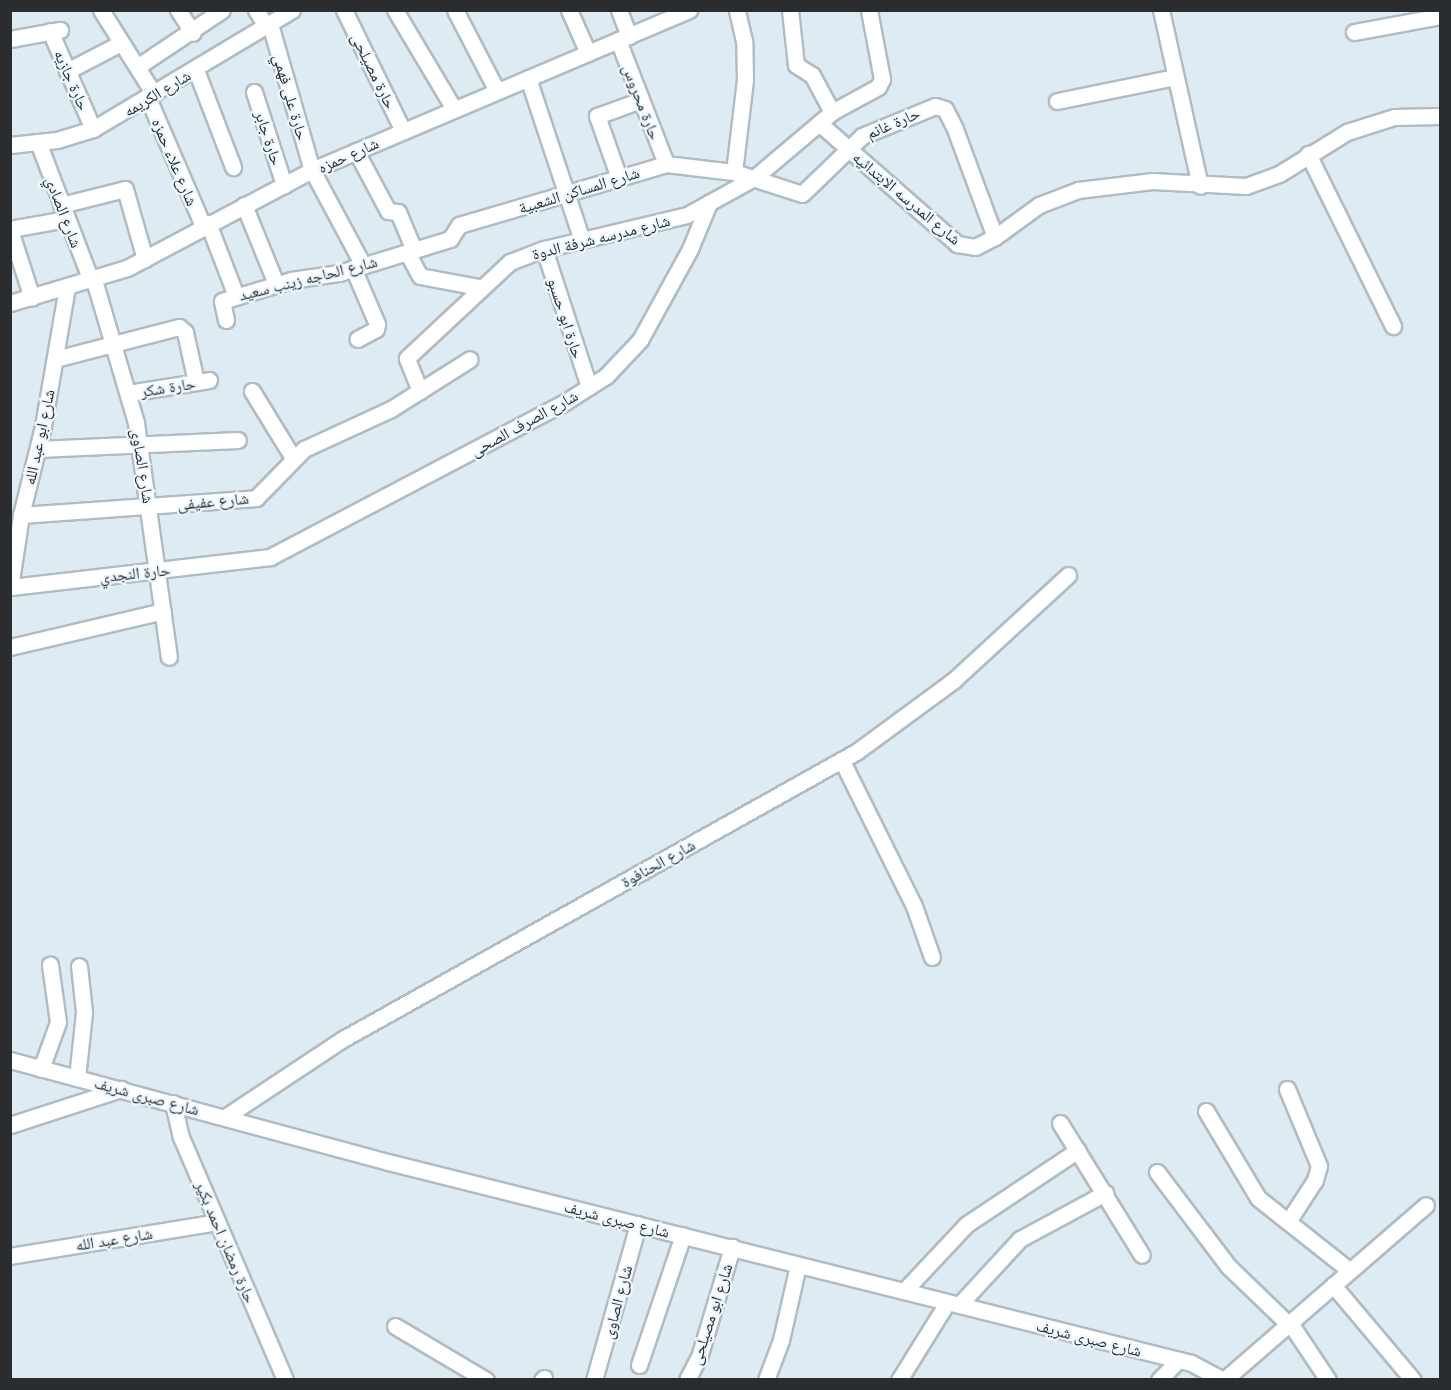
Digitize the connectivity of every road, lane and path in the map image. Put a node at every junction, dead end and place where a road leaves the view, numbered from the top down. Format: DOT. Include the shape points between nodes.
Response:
graph roads {
  1 [pos="178,10"];
  2 [pos="222,10"];
  3 [pos="256,10"];
  4 [pos="292,10"];
  5 [pos="344,10"];
  6 [pos="395,10"];
  7 [pos="455,10"];
  8 [pos="570,10"];
  9 [pos="619,10"];
  10 [pos="689,10"];
  11 [pos="737,10"];
  12 [pos="790,10"];
  13 [pos="869,10"];
  14 [pos="1161,10"];
  15 [pos="102,11"];
  16 [pos="663,16"];
  17 [pos="1440,16"];
  18 [pos="268,25"];
  19 [pos="1354,32"];
  20 [pos="193,33"];
  21 [pos="623,38"];
  22 [pos="10,39"];
  23 [pos="122,43"];
  24 [pos="588,53"];
  25 [pos="137,67"];
  26 [pos="195,70"];
  27 [pos="68,71"];
  28 [pos="1175,76"];
  29 [pos="528,78"];
  30 [pos="497,91"];
  31 [pos="254,92"];
  32 [pos="151,96"];
  33 [pos="641,100"];
  34 [pos="1057,101"];
  35 [pos="454,109"];
  36 [pos="832,112"];
  37 [pos="1440,116"];
  38 [pos="819,123"];
  39 [pos="93,129"];
  40 [pos="404,131"];
  41 [pos="38,142"];
  42 [pos="10,145"];
  43 [pos="848,149"];
  44 [pos="356,151"];
  45 [pos="1308,153"];
  46 [pos="666,164"];
  47 [pos="233,167"];
  48 [pos="312,170"];
  49 [pos="734,172"];
  50 [pos="619,178"];
  51 [pos="754,178"];
  52 [pos="284,185"];
  53 [pos="1200,186"];
  54 [pos="564,194"];
  55 [pos="709,203"];
  56 [pos="244,205"];
  57 [pos="64,212"];
  58 [pos="205,225"];
  59 [pos="10,229"];
  60 [pos="995,237"];
  61 [pos="582,240"];
  62 [pos="544,249"];
  63 [pos="410,251"];
  64 [pos="145,259"];
  65 [pos="358,267"];
  66 [pos="92,281"];
  67 [pos="276,284"];
  68 [pos="68,287"];
  69 [pos="479,287"];
  70 [pos="236,296"];
  71 [pos="32,298"];
  72 [pos="10,303"];
  73 [pos="226,320"];
  74 [pos="1394,326"];
  75 [pos="357,339"];
  76 [pos="113,345"];
  77 [pos="55,359"];
  78 [pos="470,359"];
  79 [pos="589,387"];
  80 [pos="420,391"];
  81 [pos="252,392"];
  82 [pos="128,393"];
  83 [pos="238,440"];
  84 [pos="139,444"];
  85 [pos="38,449"];
  86 [pos="293,458"];
  87 [pos="27,490"];
  88 [pos="10,493"];
  89 [pos="149,507"];
  90 [pos="21,515"];
  91 [pos="260,560"];
  92 [pos="158,571"];
  93 [pos="1068,575"];
  94 [pos="11,587"];
  95 [pos="163,611"];
  96 [pos="10,647"];
  97 [pos="169,657"];
  98 [pos="842,761"];
  99 [pos="932,957"];
  100 [pos="50,965"];
  101 [pos="79,966"];
  102 [pos="10,1060"];
  103 [pos="41,1069"];
  104 [pos="77,1078"];
  105 [pos="121,1089"];
  106 [pos="1287,1089"];
  107 [pos="173,1103"];
  108 [pos="1206,1111"];
  109 [pos="225,1117"];
  110 [pos="1060,1123"];
  111 [pos="10,1125"];
  112 [pos="1078,1150"];
  113 [pos="1157,1172"];
  114 [pos="1104,1192"];
  115 [pos="1426,1205"];
  116 [pos="1289,1220"];
  117 [pos="217,1222"];
  118 [pos="638,1224"];
  119 [pos="682,1235"];
  120 [pos="732,1247"];
  121 [pos="1142,1255"];
  122 [pos="10,1256"];
  123 [pos="798,1265"];
  124 [pos="1350,1271"];
  125 [pos="1333,1285"];
  126 [pos="904,1291"];
  127 [pos="953,1304"];
  128 [pos="1289,1324"];
  129 [pos="395,1326"];
  130 [pos="1178,1360"];
  131 [pos="639,1365"];
  132 [pos="285,1380"];
  133 [pos="486,1380"];
  134 [pos="594,1380"];
  135 [pos="687,1380"];
  136 [pos="766,1380"];
  137 [pos="898,1380"];
  138 [pos="1159,1380"];
  139 [pos="1223,1380"];
  140 [pos="1328,1380"];
  141 [pos="1413,1380"];
  1 -- 20 [label="street"];
  2 -- 20 [label="street"];
  3 -- 18 [label="street, حارة على فهمي"];
  4 -- 18 [label="street, شارع الكريمه"];
  5 -- 40 [label="street, حارة مصيلحى"];
  6 -- 35 [label="street"];
  7 -- 30 [label="street"];
  8 -- 24 [label="street"];
  9 -- 21 [label="street, حارة محروس"];
  10 -- 16 [label="street, شارع حمزه"];
  11 -- 49 [label="street" via="744,41 745,80"];
  12 -- 36 [label="street" via="796,65 812,75"];
  13 -- 36 [label="street, شارع مدرسه شرفة الدوة" via="881,83"];
  14 -- 28 [label="street"];
  15 -- 23 [label="street, شارع علاء حمزه"];
  16 -- 21 [label="street, شارع حمزه"];
  17 -- 19 [label="street"];
  18 -- 26 [label="street, شارع الكريمه"];
  18 -- 48 [label="street, حارة على فهمي"];
  20 -- 25 [label="street"];
  21 -- 24 [label="street, شارع حمزه"];
  21 -- 33 [label="street, حارة محروس"];
  22 -- 27 [label="street, حارة جازيه" via="55,31"];
  23 -- 25 [label="street, شارع علاء حمزه"];
  23 -- 27 [label="street"];
  24 -- 29 [label="street, شارع حمزه"];
  25 -- 32 [label="street, شارع علاء حمزه"];
  26 -- 32 [label="street, شارع الكريمه"];
  26 -- 47 [label="street"];
  27 -- 39 [label="street, حارة جازيه"];
  28 -- 34 [label="street"];
  28 -- 53 [label="street"];
  29 -- 30 [label="street, شارع حمزه"];
  29 -- 54 [label="street"];
  30 -- 35 [label="street, شارع حمزه"];
  31 -- 52 [label="street, حارة جابر"];
  32 -- 39 [label="street, شارع الكريمه"];
  32 -- 58 [label="street, شارع علاء حمزه"];
  33 -- 46 [label="street, حارة محروس"];
  33 -- 50 [label="street" via="597,116"];
  35 -- 40 [label="street, شارع حمزه"];
  36 -- 38 [label="street, شارع مدرسه شرفة الدوة"];
  37 -- 45 [label="street, شارع المدرسه الابتدائيه" via="1394,117 1347,132"];
  38 -- 43 [label="street, شارع المدرسه الابتدائيه"];
  38 -- 51 [label="street, شارع مدرسه شرفة الدوة"];
  39 -- 41 [label="street, شارع الكريمه"];
  40 -- 44 [label="street, شارع حمزه"];
  41 -- 42 [label="street, شارع الكريمه"];
  41 -- 57 [label="street, شارع الصادي"];
  43 -- 51 [label="street, حارة غانم" via="802,195"];
  43 -- 60 [label="street, شارع المدرسه الابتدائيه" via="957,244 975,247"];
  43 -- 60 [label="street, حارة غانم" via="873,130 935,106 945,109"];
  44 -- 48 [label="street, شارع حمزه"];
  44 -- 63 [label="street" via="388,212 398,212"];
  45 -- 53 [label="street, شارع المدرسه الابتدائيه" via="1263,182 1228,188"];
  45 -- 74 [label="street"];
  46 -- 49 [label="street, شارع المساكن الشعبية"];
  46 -- 50 [label="street, شارع المساكن الشعبية"];
  48 -- 52 [label="street, شارع حمزه"];
  48 -- 65 [label="street, حارة على فهمي"];
  49 -- 51 [label="street, شارع المساكن الشعبية"];
  50 -- 54 [label="street, شارع المساكن الشعبية"];
  51 -- 55 [label="street, شارع مدرسه شرفة الدوة"];
  52 -- 56 [label="street, شارع حمزه"];
  53 -- 60 [label="street, شارع المدرسه الابتدائيه" via="1152,181 1078,190 1039,205"];
  54 -- 61 [label="street"];
  54 -- 63 [label="street, شارع المساكن الشعبية" via="459,225 450,239"];
  55 -- 61 [label="street, شارع مدرسه شرفة الدوة" via="687,215"];
  55 -- 79 [label="street, شارع الصرف الصحى" via="651,323 624,359"];
  56 -- 58 [label="street, شارع حمزه"];
  56 -- 67 [label="street"];
  57 -- 59 [label="street"];
  57 -- 64 [label="street" via="125,189"];
  57 -- 66 [label="street, شارع الصادي"];
  58 -- 64 [label="street, شارع حمزه"];
  58 -- 70 [label="street, شارع علاء حمزه"];
  59 -- 71 [label="street"];
  61 -- 62 [label="street, شارع مدرسه شرفة الدوة"];
  62 -- 69 [label="street, شارع مدرسه شرفة الدوة" via="510,262"];
  62 -- 79 [label="street, حارة ابو حسبو"];
  63 -- 65 [label="street, شارع الحاجه زينب سعيد"];
  63 -- 69 [label="street" via="420,276"];
  64 -- 66 [label="street, شارع حمزه"];
  65 -- 67 [label="street, شارع الحاجه زينب سعيد"];
  65 -- 75 [label="street, حارة على فهمي" via="378,324"];
  66 -- 68 [label="street, شارع حمزه"];
  66 -- 76 [label="street, شارع الصاوى"];
  67 -- 70 [label="street, شارع الحاجه زينب سعيد"];
  68 -- 71 [label="street, شارع حمزه"];
  68 -- 77 [label="street, شارع ابو عبد الله"];
  69 -- 80 [label="street, شارع مدرسه شرفة الدوة" via="407,358"];
  70 -- 73 [label="street, شارع الحاجه زينب سعيد" via="220,302"];
  71 -- 72 [label="street, شارع حمزه"];
  76 -- 77 [label="street"];
  76 -- 82 [label="street, شارع الصاوى"];
  76 -- 82 [label="street, حارة شكر" via="182,328 202,381"];
  77 -- 85 [label="street, شارع ابو عبد الله"];
  78 -- 80 [label="street, شارع عفيفى"];
  79 -- 91 [label="street, شارع الصرف الصحى" via="292,547"];
  80 -- 86 [label="street, شارع عفيفى"];
  81 -- 86 [label="street"];
  82 -- 84 [label="street, شارع الصاوى"];
  83 -- 84 [label="street"];
  84 -- 85 [label="street"];
  84 -- 89 [label="street, شارع الصاوى"];
  85 -- 87 [label="street, شارع ابو عبد الله"];
  86 -- 89 [label="street, شارع عفيفى" via="256,498"];
  87 -- 88 [label="street"];
  87 -- 90 [label="street, شارع ابو عبد الله"];
  89 -- 90 [label="street, شارع عفيفى"];
  89 -- 92 [label="street, شارع الصاوى"];
  90 -- 94 [label="street, شارع ابو عبد الله"];
  91 -- 92 [label="street, حارة النجدي"];
  92 -- 94 [label="street, حارة النجدي"];
  92 -- 95 [label="street, شارع الصاوى"];
  93 -- 98 [label="street, شارع الحنافوة" via="954,680"];
  95 -- 96 [label="street"];
  95 -- 97 [label="street, شارع الصاوى"];
  98 -- 99 [label="street" via="911,899"];
  98 -- 109 [label="street, شارع الحنافوة" via="343,1039"];
  100 -- 103 [label="street" via="58,1022"];
  101 -- 104 [label="street" via="84,1022"];
  102 -- 103 [label="street, شارع صبرى شريف"];
  103 -- 104 [label="street, شارع صبرى شريف"];
  104 -- 105 [label="street, شارع صبرى شريف"];
  105 -- 107 [label="street, شارع صبرى شريف"];
  105 -- 111 [label="street"];
  106 -- 116 [label="street" via="1319,1166 1315,1180"];
  107 -- 109 [label="street, شارع صبرى شريف"];
  107 -- 117 [label="street, حارة رمضان احمد بكير" via="181,1137"];
  108 -- 116 [label="street" via="1258,1198"];
  109 -- 118 [label="street, شارع صبرى شريف"];
  110 -- 112 [label="street"];
  112 -- 114 [label="street"];
  112 -- 126 [label="street" via="967,1224"];
  113 -- 128 [label="street" via="1228,1266"];
  114 -- 121 [label="street"];
  114 -- 127 [label="street" via="1020,1239"];
  115 -- 124 [label="street"];
  116 -- 124 [label="street"];
  117 -- 122 [label="street, شارع عبد الله"];
  117 -- 132 [label="street, حارة رمضان احمد بكير"];
  118 -- 119 [label="street, شارع صبرى شريف"];
  118 -- 134 [label="street, شارع الصاوى"];
  119 -- 120 [label="street, شارع صبرى شريف"];
  119 -- 131 [label="street"];
  120 -- 123 [label="street, شارع صبرى شريف"];
  120 -- 135 [label="street, شارع ابو مصيلحى" via="702,1348"];
  123 -- 126 [label="street, شارع صبرى شريف"];
  123 -- 136 [label="street" via="781,1340"];
  124 -- 125 [label="street"];
  125 -- 128 [label="street"];
  125 -- 141 [label="street"];
  126 -- 127 [label="street, شارع صبرى شريف"];
  127 -- 130 [label="street, شارع صبرى شريف"];
  127 -- 137 [label="street"];
  128 -- 139 [label="street"];
  128 -- 140 [label="street"];
  129 -- 133 [label="street"];
  130 -- 138 [label="street"];
  130 -- 139 [label="street, شارع صبرى شريف" via="1206,1369"];
}
